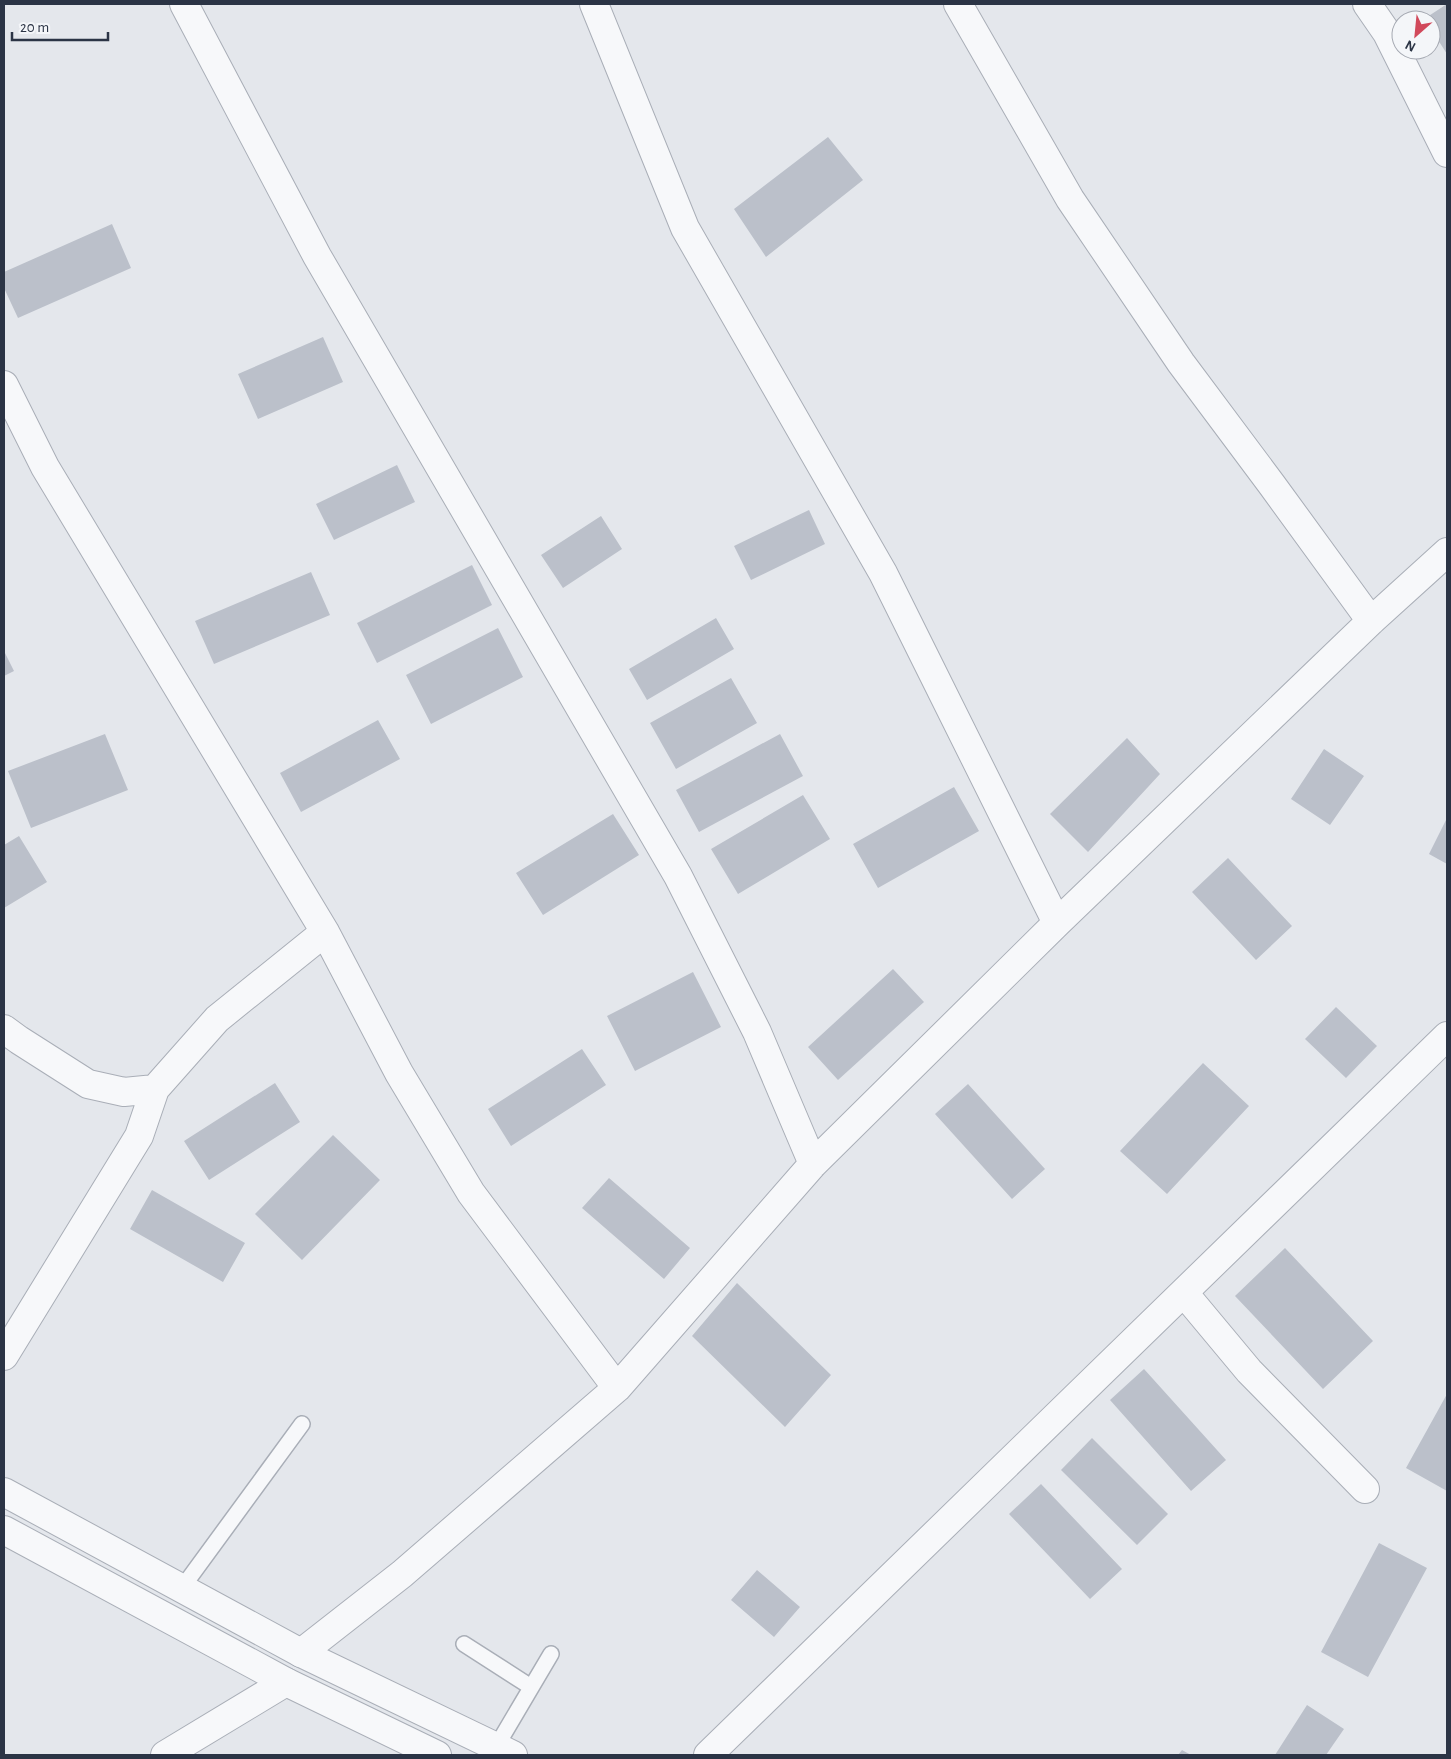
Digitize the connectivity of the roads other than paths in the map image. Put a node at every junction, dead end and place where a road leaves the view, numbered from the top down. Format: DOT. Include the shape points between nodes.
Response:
graph roads {
  1 [pos="184,4"];
  2 [pos="594,4"];
  3 [pos="958,4"];
  4 [pos="1367,4"];
  5 [pos="1447,153"];
  6 [pos="4,384"];
  7 [pos="1447,552"];
  8 [pos="1371,621"];
  9 [pos="1057,923"];
  10 [pos="325,932"];
  11 [pos="4,1029"];
  12 [pos="1442,1050"];
  13 [pos="155,1089"];
  14 [pos="813,1164"];
  15 [pos="1184,1293"];
  16 [pos="4,1356"];
  17 [pos="617,1388"];
  18 [pos="302,1424"];
  19 [pos="1365,1489"];
  20 [pos="4,1492"];
  21 [pos="4,1530"];
  22 [pos="182,1588"];
  23 [pos="464,1644"];
  24 [pos="302,1652"];
  25 [pos="550,1654"];
  26 [pos="286,1682"];
  27 [pos="531,1688"];
  28 [pos="505,1751"];
  29 [pos="431,1754"];
  30 [pos="165,1755"];
  31 [pos="708,1755"];
  1 -- 14 [label="street" via="317,256 678,876 757,1032"];
  2 -- 9 [label="street" via="685,228 883,572"];
  3 -- 8 [label="street" via="1070,199 1181,363"];
  4 -- 5 [label="street" via="1387,32"];
  6 -- 10 [label="street" via="45,467"];
  7 -- 8 [label="street"];
  8 -- 9 [label="street"];
  9 -- 14 [label="street"];
  10 -- 13 [label="street" via="217,1019"];
  10 -- 17 [label="street" via="399,1073 471,1193"];
  11 -- 13 [label="street" via="88,1084 124,1092"];
  12 -- 15 [label="street"];
  13 -- 16 [label="street" via="139,1136"];
  14 -- 17 [label="street"];
  15 -- 19 [label="street" via="1249,1371"];
  15 -- 31 [label="street"];
  17 -- 24 [label="street" via="402,1574"];
  18 -- 22 [label="lane"];
  20 -- 22 [label="street"];
  21 -- 26 [label="street"];
  22 -- 24 [label="street"];
  23 -- 27 [label="lane"];
  24 -- 28 [label="street"];
  25 -- 27 [label="lane"];
  26 -- 29 [label="street"];
  26 -- 30 [label="street"];
  27 -- 28 [label="lane"];
}
